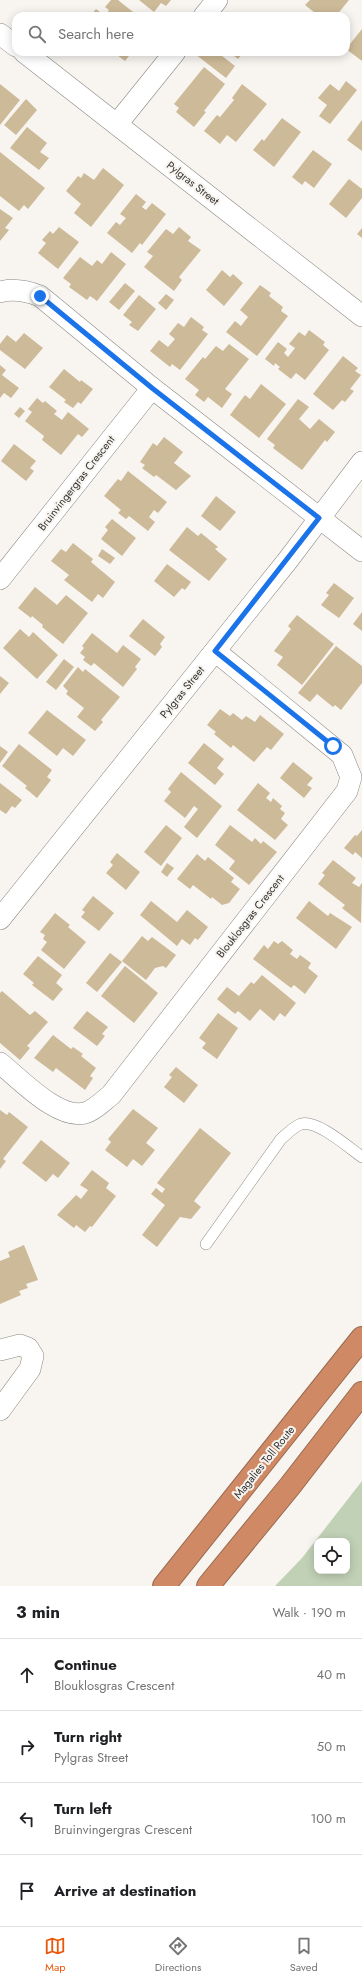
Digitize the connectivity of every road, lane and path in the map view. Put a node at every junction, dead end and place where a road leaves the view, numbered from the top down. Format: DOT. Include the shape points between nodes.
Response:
graph roads {
  1 [pos="217,0"];
  2 [pos="207,12"];
  3 [pos="0,34"];
  4 [pos="12,43"];
  5 [pos="29,56"];
  6 [pos="172,56"];
  7 [pos="117,124"];
  8 [pos="0,292"];
  9 [pos="362,316"];
  10 [pos="152,388"];
  11 [pos="362,462"];
  12 [pos="319,518"];
  13 [pos="362,551"];
  14 [pos="0,579"];
  15 [pos="215,651"];
  16 [pos="0,919"];
  17 [pos="0,1063"];
  18 [pos="362,1157"];
  19 [pos="206,1244"];
  20 [pos="362,1338"];
  21 [pos="0,1350"];
  22 [pos="362,1393"];
  23 [pos="0,1410"];
  24 [pos="164,1586"];
  25 [pos="208,1586"];
  1 -- 2 [label="street"];
  3 -- 4 [label="street"];
  5 -- 7 [label="street, Pylgras Street"];
  6 -- 7 [label="street"];
  7 -- 9 [label="street, Pylgras Street"];
  8 -- 10 [label="street" via="24,290 40,296"];
  10 -- 12 [label="street"];
  10 -- 14 [label="street, Bruinvingergras Crescent"];
  11 -- 12 [label="street, Pylgras Street"];
  12 -- 13 [label="street"];
  12 -- 15 [label="street, Pylgras Street"];
  15 -- 16 [label="street, Pylgras Street"];
  15 -- 17 [label="street, Blouklosgras Crescent" via="342,755 350,777 347,791 110,1095 99,1105 85,1113 70,1113 55,1107"];
  18 -- 19 [label="lane" via="322,1129 310,1124 300,1124 281,1139"];
  20 -- 24 [label="highway, Magalies Toll Route"];
  21 -- 23 [label="street" via="20,1345 28,1348 33,1356 30,1369"];
  22 -- 25 [label="highway"];
}
